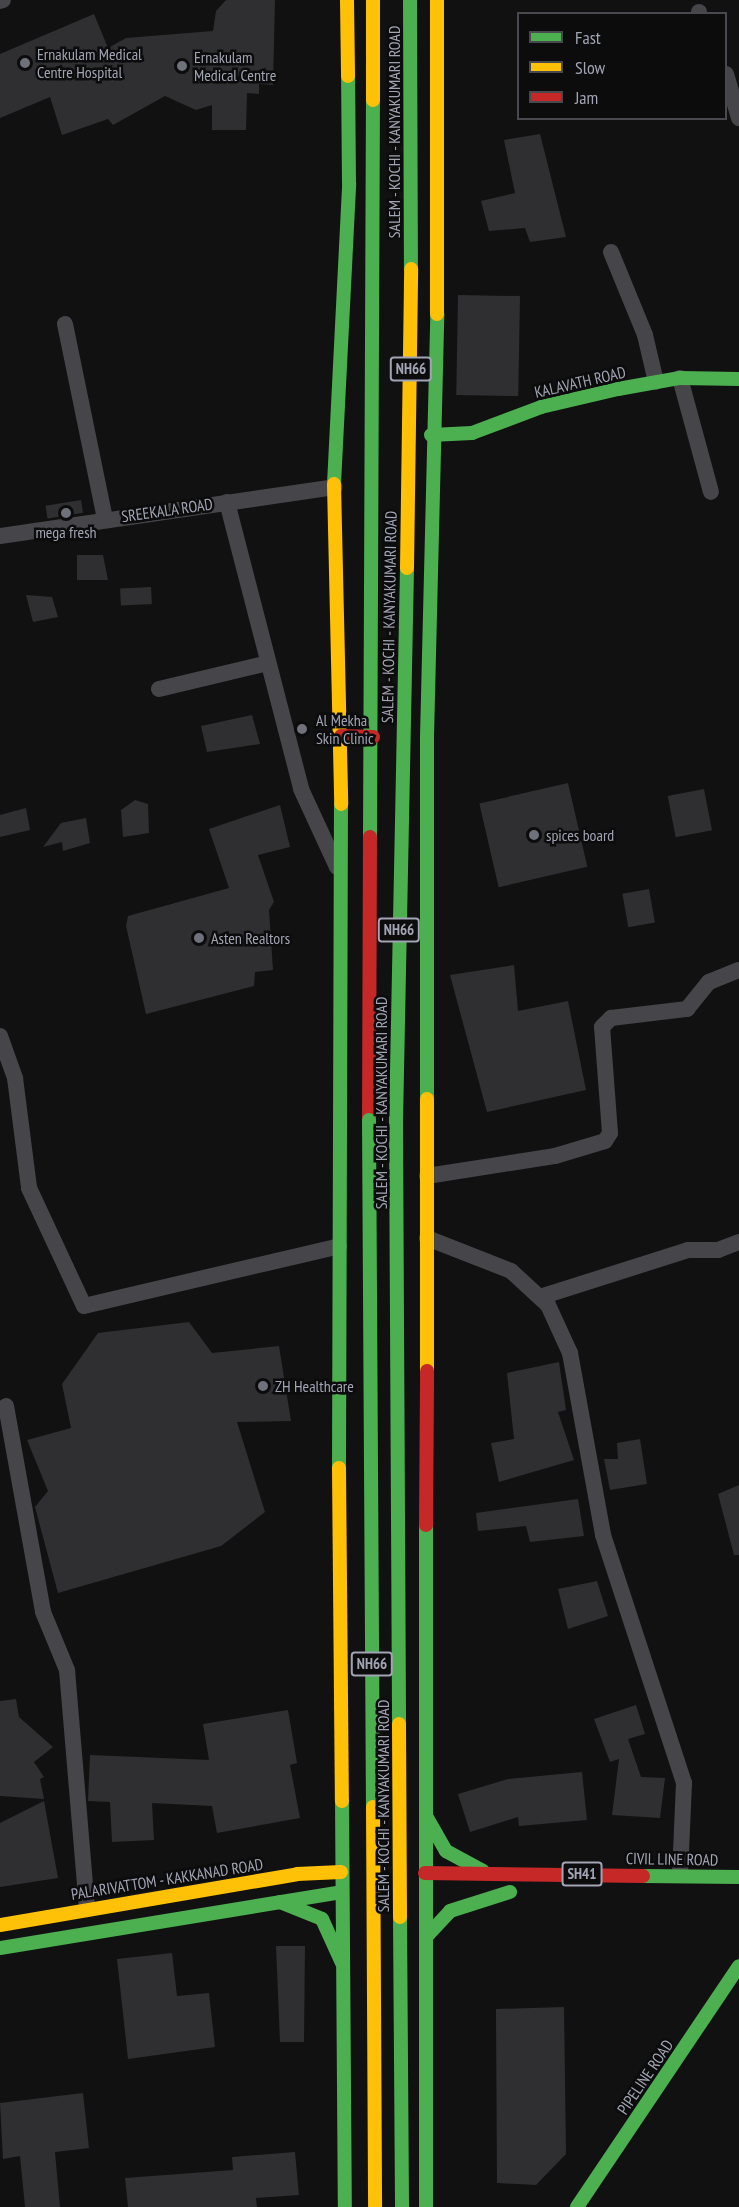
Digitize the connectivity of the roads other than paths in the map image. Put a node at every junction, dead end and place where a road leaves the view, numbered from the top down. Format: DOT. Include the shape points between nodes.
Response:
graph roads {
  1 [pos="348,0"];
  2 [pos="373,0"];
  3 [pos="410,0"];
  4 [pos="437,0"];
  5 [pos="727,77"];
  6 [pos="739,118"];
  7 [pos="610,252"];
  8 [pos="65,324"];
  9 [pos="680,378"];
  10 [pos="739,380"];
  11 [pos="656,382"];
  12 [pos="431,435"];
  13 [pos="334,487"];
  14 [pos="711,492"];
  15 [pos="227,502"];
  16 [pos="105,519"];
  17 [pos="0,536"];
  18 [pos="268,663"];
  19 [pos="159,688"];
  20 [pos="341,736"];
  21 [pos="373,737"];
  22 [pos="403,737"];
  23 [pos="427,737"];
  24 [pos="340,873"];
  25 [pos="739,970"];
  26 [pos="0,1036"];
  27 [pos="427,1176"];
  28 [pos="427,1238"];
  29 [pos="739,1242"];
  30 [pos="339,1246"];
  31 [pos="540,1298"];
  32 [pos="6,1406"];
  33 [pos="338,1480"];
  34 [pos="426,1482"];
  35 [pos="340,1569"];
  36 [pos="427,1569"];
  37 [pos="426,1816"];
  38 [pos="341,1872"];
  39 [pos="425,1873"];
  40 [pos="493,1874"];
  41 [pos="680,1875"];
  42 [pos="739,1876"];
  43 [pos="426,1891"];
  44 [pos="341,1892"];
  45 [pos="590,1892"];
  46 [pos="704,1893"];
  47 [pos="273,1900"];
  48 [pos="87,1909"];
  49 [pos="0,1925"];
  50 [pos="426,1937"];
  51 [pos="0,1948"];
  52 [pos="342,1963"];
  53 [pos="739,1966"];
  54 [pos="344,2181"];
  55 [pos="426,2181"];
  56 [pos="345,2207"];
  57 [pos="375,2207"];
  58 [pos="402,2207"];
  59 [pos="426,2207"];
  60 [pos="578,2207"];
  1 -- 13 [label="main road" via="350,183"];
  2 -- 21 [label="main road, SALEM - KOCHI - KANYAKUMARI ROAD / NH66"];
  3 -- 22 [label="main road, SALEM - KOCHI - KANYAKUMARI ROAD / NH66" via="411,377"];
  4 -- 12 [label="main road" via="437,370"];
  5 -- 6 [label="street"];
  7 -- 11 [label="street" via="645,335"];
  8 -- 16 [label="street"];
  9 -- 10 [label="main road, KALAVATH ROAD"];
  9 -- 11 [label="main road, KALAVATH ROAD"];
  9 -- 14 [label="street"];
  11 -- 12 [label="main road, KALAVATH ROAD" via="541,407 472,433"];
  12 -- 23 [label="main road"];
  13 -- 15 [label="street, SREEKALA ROAD"];
  13 -- 20 [label="main road"];
  15 -- 16 [label="street, SREEKALA ROAD"];
  15 -- 18 [label="street"];
  16 -- 17 [label="street, SREEKALA ROAD"];
  18 -- 19 [label="street"];
  18 -- 24 [label="street" via="301,789"];
  20 -- 21 [label="main road"];
  20 -- 24 [label="main road"];
  21 -- 57 [label="main road, SALEM - KOCHI - KANYAKUMARI ROAD / NH66, bridge"];
  22 -- 23 [label="main road"];
  22 -- 58 [label="main road, SALEM - KOCHI - KANYAKUMARI ROAD / NH66, bridge" via="396,1122"];
  23 -- 27 [label="main road"];
  24 -- 30 [label="main road"];
  25 -- 27 [label="street" via="709,982 687,1009 611,1017 602,1027 610,1133 605,1141 555,1156"];
  26 -- 30 [label="street" via="15,1078 29,1188 84,1306"];
  27 -- 28 [label="main road"];
  28 -- 31 [label="street" via="511,1271"];
  28 -- 34 [label="main road"];
  29 -- 31 [label="street" via="718,1250 688,1250"];
  30 -- 33 [label="main road"];
  31 -- 41 [label="street" via="570,1353 603,1534 684,1783"];
  32 -- 48 [label="street" via="43,1612 67,1670"];
  33 -- 34 [label="main road" via="360,1490 405,1492"];
  33 -- 35 [label="main road"];
  34 -- 36 [label="main road"];
  35 -- 36 [label="main road" via="363,1556 403,1556"];
  35 -- 38 [label="main road"];
  36 -- 37 [label="main road"];
  37 -- 39 [label="main road"];
  37 -- 40 [label="main road" via="446,1851 460,1863"];
  38 -- 44 [label="main road"];
  38 -- 48 [label="main road, PALARIVATTOM - KAKKANAD ROAD"];
  39 -- 40 [label="main road, CIVIL LINE ROAD / SH41"];
  39 -- 43 [label="main road"];
  40 -- 41 [label="main road, CIVIL LINE ROAD / SH41"];
  41 -- 42 [label="main road, CIVIL LINE ROAD / SH41"];
  43 -- 50 [label="main road"];
  43 -- 50 [label="main road" via="516,1892 450,1911"];
  44 -- 47 [label="main road"];
  44 -- 52 [label="main road"];
  45 -- 46 [label="main road, CIVIL LINE ROAD / SH41"];
  47 -- 51 [label="main road"];
  47 -- 52 [label="main road" via="322,1919"];
  48 -- 49 [label="main road, PALARIVATTOM - KAKKANAD ROAD"];
  50 -- 55 [label="main road"];
  52 -- 54 [label="main road"];
  53 -- 60 [label="main road, PIPELINE ROAD"];
  54 -- 55 [label="main road" via="387,2187"];
  54 -- 56 [label="main road"];
  55 -- 59 [label="main road"];
}
